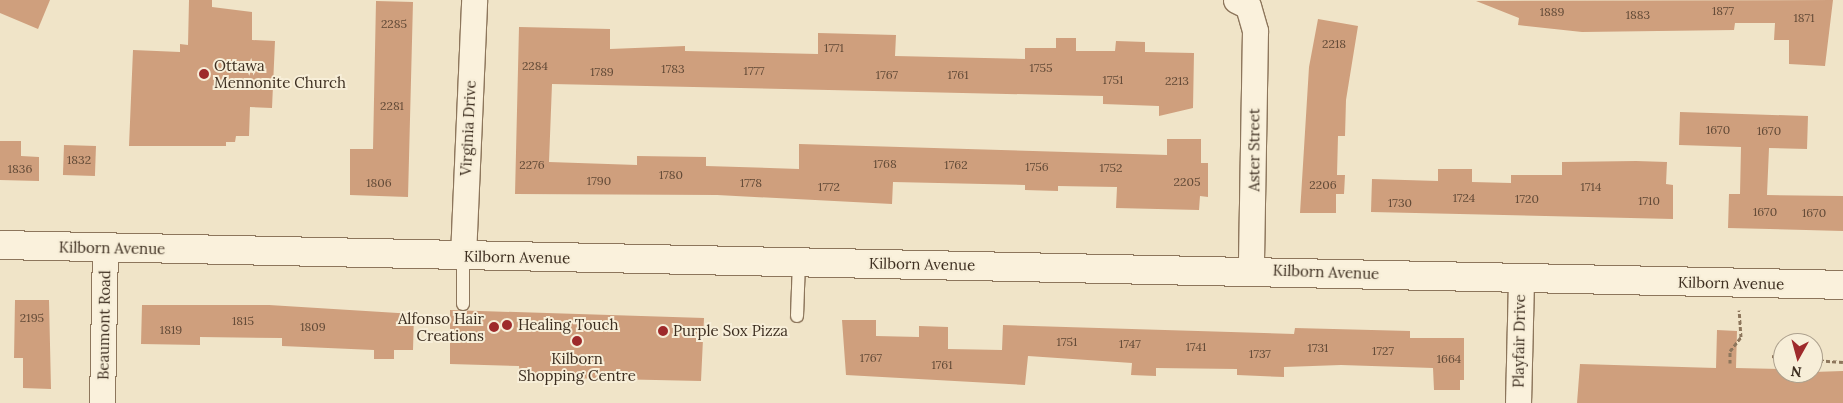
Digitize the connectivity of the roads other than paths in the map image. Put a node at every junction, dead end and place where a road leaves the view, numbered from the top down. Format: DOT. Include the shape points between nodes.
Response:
graph roads {
  1 [pos="474,0"];
  2 [pos="1236,0"];
  3 [pos="0,245"];
  4 [pos="106,247"];
  5 [pos="463,256"];
  6 [pos="799,262"];
  7 [pos="1251,270"];
  8 [pos="1521,278"];
  9 [pos="1843,285"];
  10 [pos="463,304"];
  11 [pos="797,316"];
  12 [pos="102,403"];
  13 [pos="1518,403"];
  1 -- 5 [label="street, Virginia Drive"];
  2 -- 7 [label="street, Aster Street" via="1248,6 1255,30"];
  3 -- 4 [label="street, Kilborn Avenue"];
  4 -- 5 [label="street, Kilborn Avenue"];
  4 -- 12 [label="street, Beaumont Road"];
  5 -- 6 [label="street, Kilborn Avenue"];
  5 -- 10 [label="lane"];
  6 -- 7 [label="street, Kilborn Avenue"];
  6 -- 11 [label="lane"];
  7 -- 8 [label="street, Kilborn Avenue"];
  8 -- 9 [label="street, Kilborn Avenue"];
  8 -- 13 [label="street, Playfair Drive"];
}
